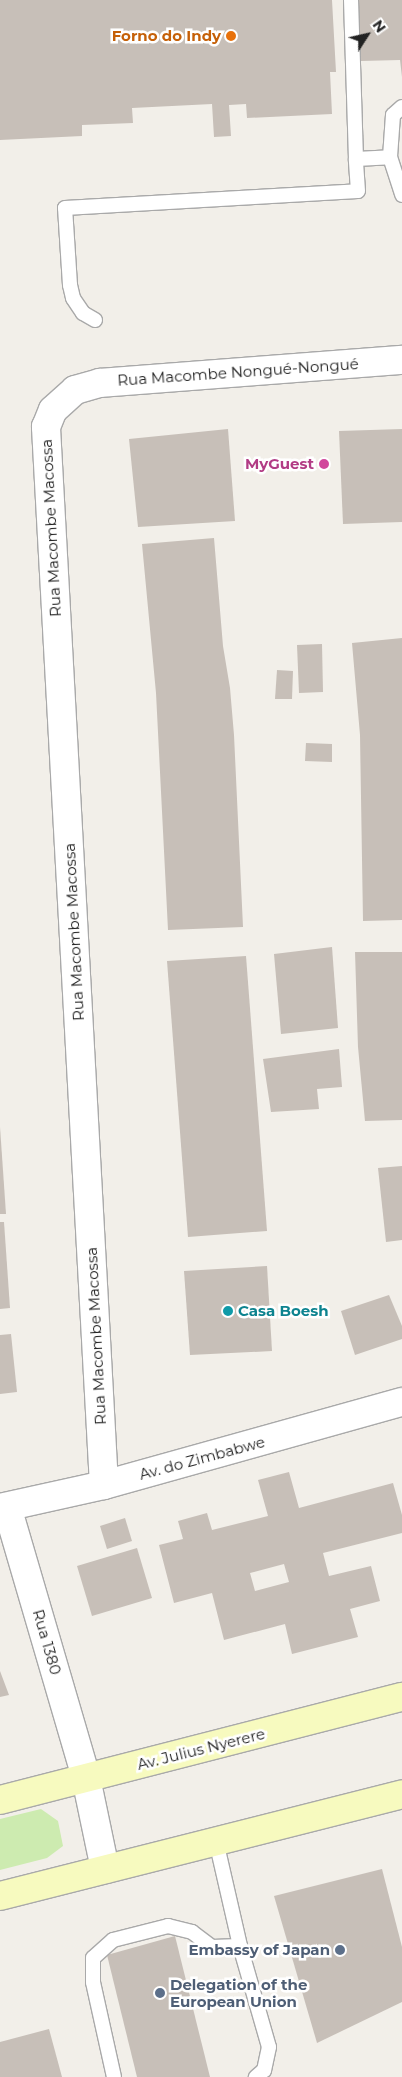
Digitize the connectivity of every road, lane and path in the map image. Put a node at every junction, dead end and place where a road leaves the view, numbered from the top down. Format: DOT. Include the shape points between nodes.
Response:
graph roads {
  1 [pos="351,0"];
  2 [pos="402,107"];
  3 [pos="390,157"];
  4 [pos="356,159"];
  5 [pos="402,195"];
  6 [pos="95,320"];
  7 [pos="402,360"];
  8 [pos="75,390"];
  9 [pos="402,1402"];
  10 [pos="104,1485"];
  11 [pos="4,1508"];
  12 [pos="402,1697"];
  13 [pos="86,1778"];
  14 [pos="402,1794"];
  15 [pos="0,1800"];
  16 [pos="216,1841"];
  17 [pos="105,1869"];
  18 [pos="0,1896"];
  19 [pos="240,1946"];
  20 [pos="114,2077"];
  21 [pos="256,2077"];
  1 -- 4 [label="lane"];
  2 -- 3 [label="lane" via="393,115"];
  3 -- 4 [label="lane"];
  3 -- 5 [label="lane"];
  4 -- 6 [label="lane" via="358,191 65,208 73,298 83,313"];
  7 -- 8 [label="street, Rua Macombe Nongué-Nongué" via="100,382"];
  8 -- 10 [label="street, Rua Macombe Macossa" via="53,410 46,427"];
  9 -- 10 [label="street, Av. do Zimbabwe"];
  10 -- 11 [label="street, Av. do Zimbabwe"];
  11 -- 13 [label="street, Rua 1380"];
  12 -- 13 [label="main road, Av. Julius Nyerere"];
  13 -- 15 [label="main road, Av. Julius Nyerere"];
  13 -- 17 [label="street, Rua 1380"];
  14 -- 16 [label="main road"];
  16 -- 17 [label="main road"];
  16 -- 19 [label="lane"];
  17 -- 18 [label="main road"];
  19 -- 20 [label="lane" via="212,1947 192,1932 168,1926 113,1940 93,1958 93,1982"];
  19 -- 21 [label="lane" via="269,2047 264,2070"];
}
